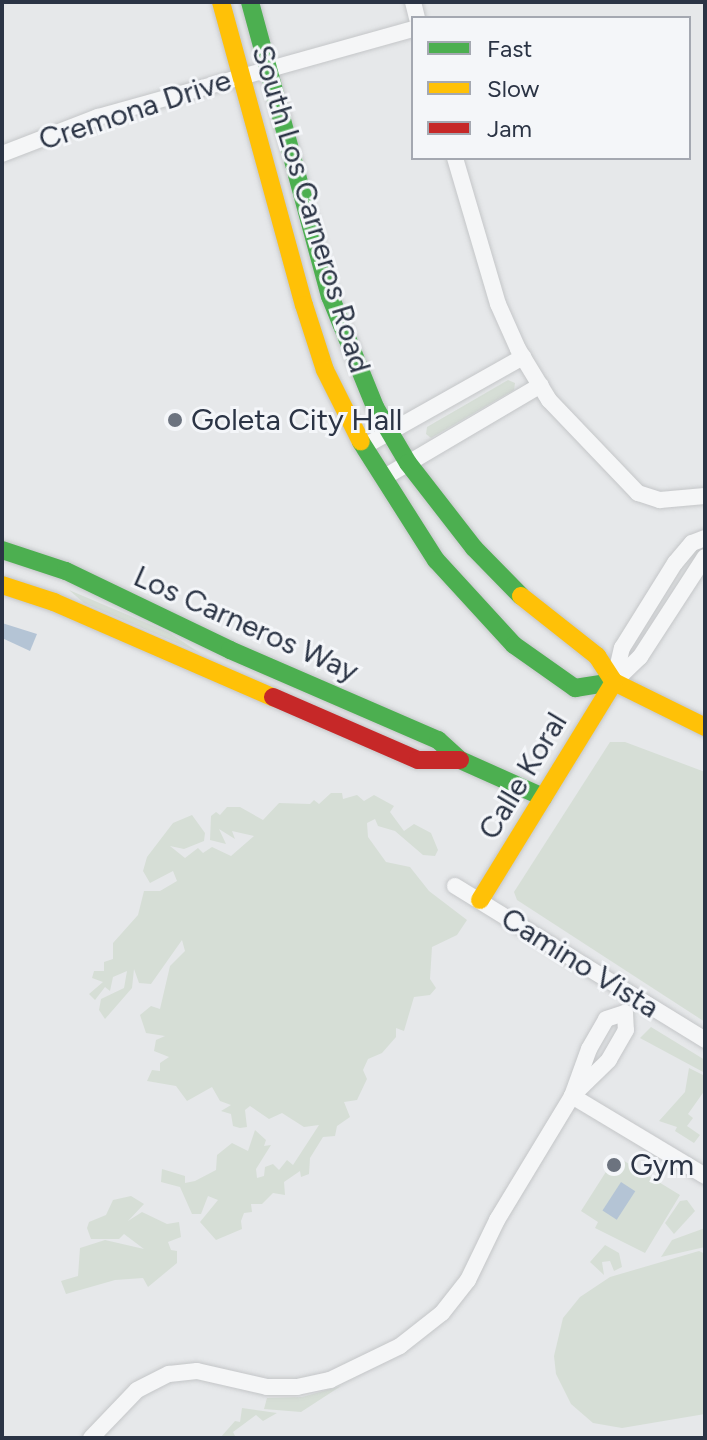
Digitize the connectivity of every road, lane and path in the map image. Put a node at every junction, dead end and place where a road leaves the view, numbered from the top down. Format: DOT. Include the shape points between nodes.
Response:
graph roads {
  1 [pos="221,2"];
  2 [pos="250,2"];
  3 [pos="411,30"];
  4 [pos="268,67"];
  5 [pos="240,76"];
  6 [pos="2,154"];
  7 [pos="456,160"];
  8 [pos="523,357"];
  9 [pos="541,385"];
  10 [pos="389,432"];
  11 [pos="363,447"];
  12 [pos="408,463"];
  13 [pos="383,478"];
  14 [pos="705,496"];
  15 [pos="705,538"];
  16 [pos="2,550"];
  17 [pos="705,557"];
  18 [pos="2,585"];
  19 [pos="230,650"];
  20 [pos="218,676"];
  21 [pos="614,682"];
  22 [pos="705,727"];
  23 [pos="460,760"];
  24 [pos="543,797"];
  25 [pos="455,886"];
  26 [pos="480,900"];
  27 [pos="636,997"];
  28 [pos="625,1013"];
  29 [pos="705,1040"];
  30 [pos="572,1096"];
  31 [pos="705,1176"];
  32 [pos="91,1438"];
  1 -- 5 [label="main road, South Los Carneros Road"];
  2 -- 4 [label="main road, South Los Carneros Road"];
  3 -- 4 [label="street, Cremona Drive"];
  4 -- 5 [label="street, Cremona Drive"];
  4 -- 10 [label="main road, South Los Carneros Road" via="330,296"];
  5 -- 6 [label="street, Cremona Drive" via="98,117"];
  5 -- 11 [label="main road, South Los Carneros Road" via="312,331"];
  7 -- 8 [label="street" via="498,304"];
  8 -- 9 [label="street"];
  8 -- 10 [label="street"];
  9 -- 12 [label="street"];
  9 -- 14 [label="street" via="611,470 638,493 660,500"];
  10 -- 11 [label="street"];
  10 -- 12 [label="main road, South Los Carneros Road"];
  11 -- 13 [label="main road, South Los Carneros Road"];
  12 -- 13 [label="street"];
  12 -- 21 [label="main road, South Los Carneros Road" via="474,548 520,596 597,656"];
  13 -- 21 [label="main road, South Los Carneros Road" via="436,560 514,645 575,688"];
  15 -- 21 [label="street, Calle Koral" via="692,543 667,576 622,648"];
  16 -- 19 [label="main road, Los Carneros Way" via="66,571"];
  17 -- 21 [label="street, Calle Koral" via="640,657"];
  18 -- 20 [label="main road, Los Carneros Way" via="54,602"];
  19 -- 20 [label="main road"];
  19 -- 23 [label="main road, Los Carneros Way" via="438,740"];
  20 -- 23 [label="main road, Los Carneros Way" via="418,760"];
  21 -- 22 [label="main road, South Los Carneros Road"];
  21 -- 24 [label="main road, Calle Koral"];
  23 -- 24 [label="main road, Los Carneros Way"];
  24 -- 26 [label="main road, Calle Koral"];
  25 -- 26 [label="street, Camino Vista"];
  26 -- 27 [label="street, Camino Vista"];
  27 -- 28 [label="street"];
  27 -- 29 [label="street, Camino Vista"];
  28 -- 30 [label="street" via="626,1030 609,1060"];
  28 -- 30 [label="street" via="606,1019"];
  30 -- 31 [label="street"];
  30 -- 32 [label="street" via="497,1220 468,1280 422,1331 313,1385 267,1387 197,1371 169,1374 137,1390"];
}
